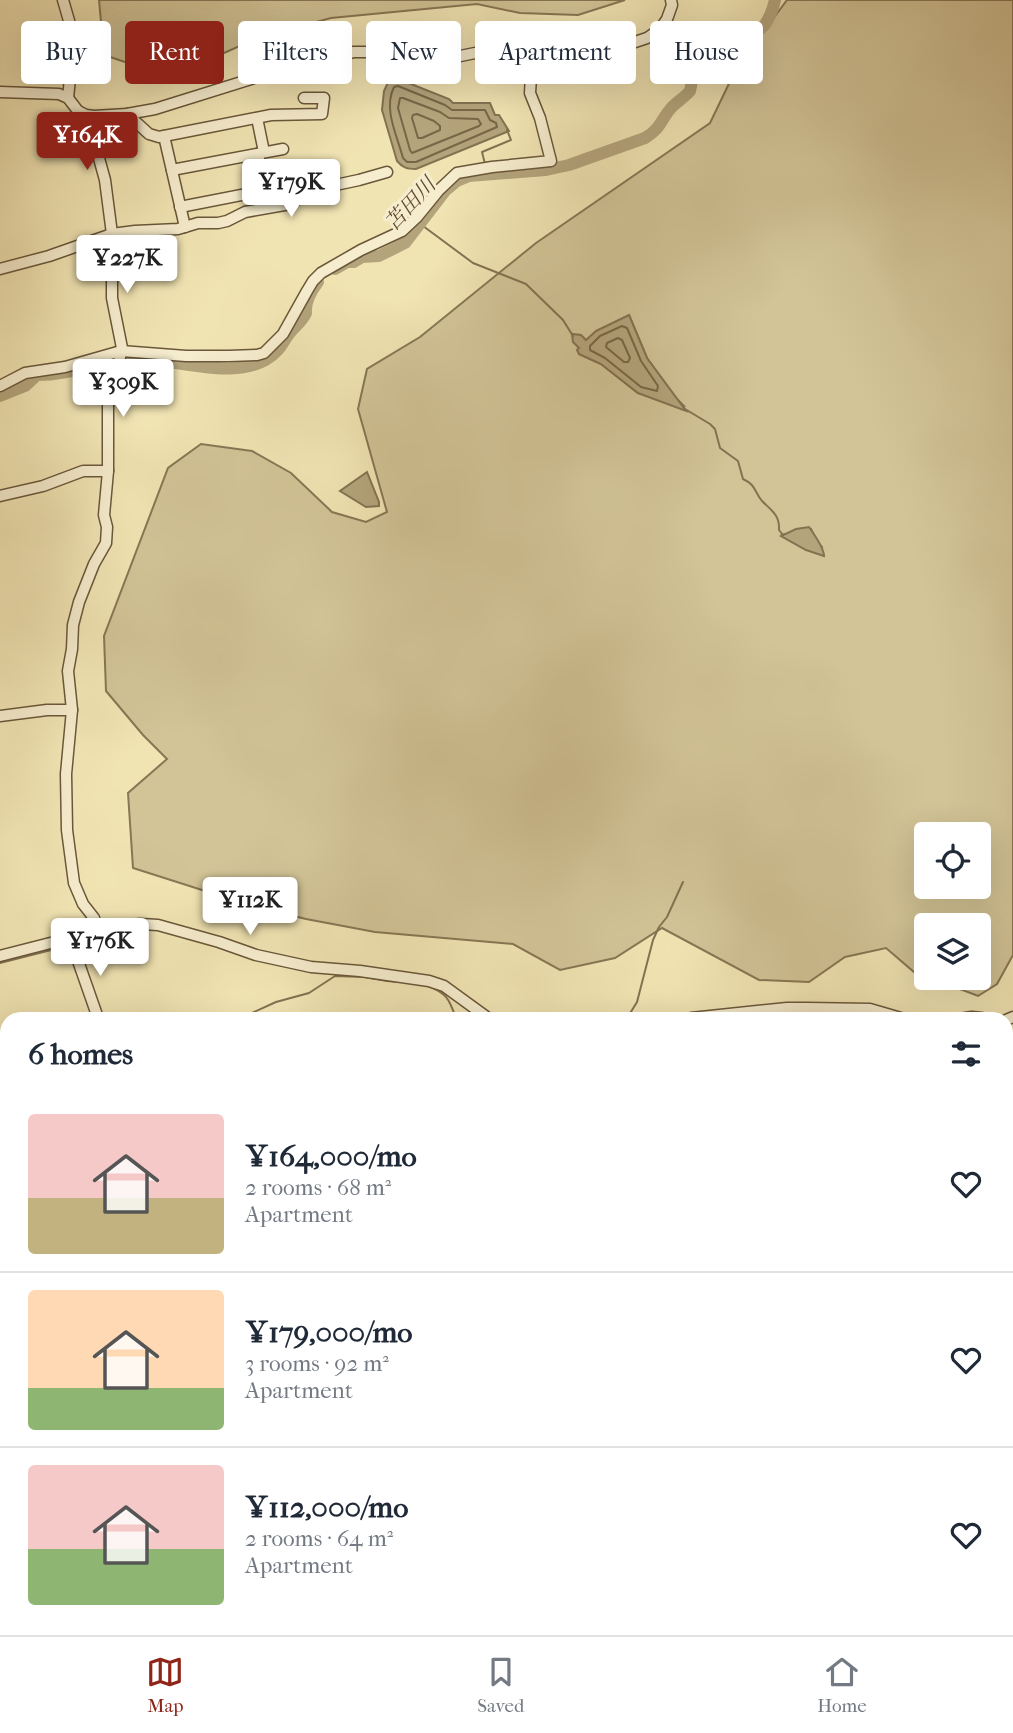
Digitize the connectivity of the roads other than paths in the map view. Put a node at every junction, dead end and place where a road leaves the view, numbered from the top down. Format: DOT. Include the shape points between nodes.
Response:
graph roads {
  1 [pos="63,0"];
  2 [pos="671,0"];
  3 [pos="636,42"];
  4 [pos="475,53"];
  5 [pos="531,84"];
  6 [pos="0,92"];
  7 [pos="68,98"];
  8 [pos="303,98"];
  9 [pos="78,111"];
  10 [pos="127,114"];
  11 [pos="257,118"];
  12 [pos="164,136"];
  13 [pos="283,149"];
  14 [pos="261,153"];
  15 [pos="172,170"];
  16 [pos="387,173"];
  17 [pos="293,185"];
  18 [pos="265,191"];
  19 [pos="180,207"];
  20 [pos="184,227"];
  21 [pos="112,234"];
  22 [pos="0,269"];
  23 [pos="120,357"];
  24 [pos="0,386"];
  25 [pos="108,471"];
  26 [pos="0,496"];
  27 [pos="72,710"];
  28 [pos="0,716"];
  29 [pos="74,941"];
  30 [pos="0,956"];
  31 [pos="96,1012"];
  32 [pos="479,1012"];
  33 [pos="749,1012"];
  34 [pos="880,1012"];
  1 -- 7 [label="street" via="74,38"];
  2 -- 3 [label="street" via="660,29"];
  4 -- 10 [label="street" via="426,63 354,52 315,59"];
  5 -- 23 [label="street" via="551,162 457,173 402,231 321,273 283,334 264,353"];
  6 -- 7 [label="street"];
  7 -- 9 [label="street"];
  8 -- 11 [label="street" via="324,98 322,114"];
  9 -- 10 [label="street" via="94,116"];
  9 -- 21 [label="street" via="97,151"];
  10 -- 12 [label="street" via="149,134"];
  11 -- 12 [label="street"];
  11 -- 14 [label="street"];
  12 -- 15 [label="street"];
  13 -- 14 [label="street"];
  14 -- 15 [label="street"];
  14 -- 18 [label="street"];
  15 -- 19 [label="street"];
  16 -- 20 [label="street" via="312,190 290,204 245,212 228,221"];
  17 -- 18 [label="street"];
  18 -- 19 [label="street"];
  19 -- 20 [label="street"];
  20 -- 21 [label="street"];
  21 -- 22 [label="street"];
  21 -- 23 [label="street" via="111,287"];
  23 -- 24 [label="street" via="25,373"];
  23 -- 25 [label="street" via="108,400"];
  25 -- 26 [label="street" via="83,471"];
  25 -- 27 [label="street" via="106,543 73,625 68,671"];
  27 -- 28 [label="street"];
  27 -- 29 [label="street" via="66,830 74,883 94,918"];
  29 -- 30 [label="street"];
  29 -- 31 [label="street"];
  29 -- 32 [label="street" via="141,924 166,926 311,967 437,983"];
  33 -- 34 [label="street" via="807,1008"];
}
